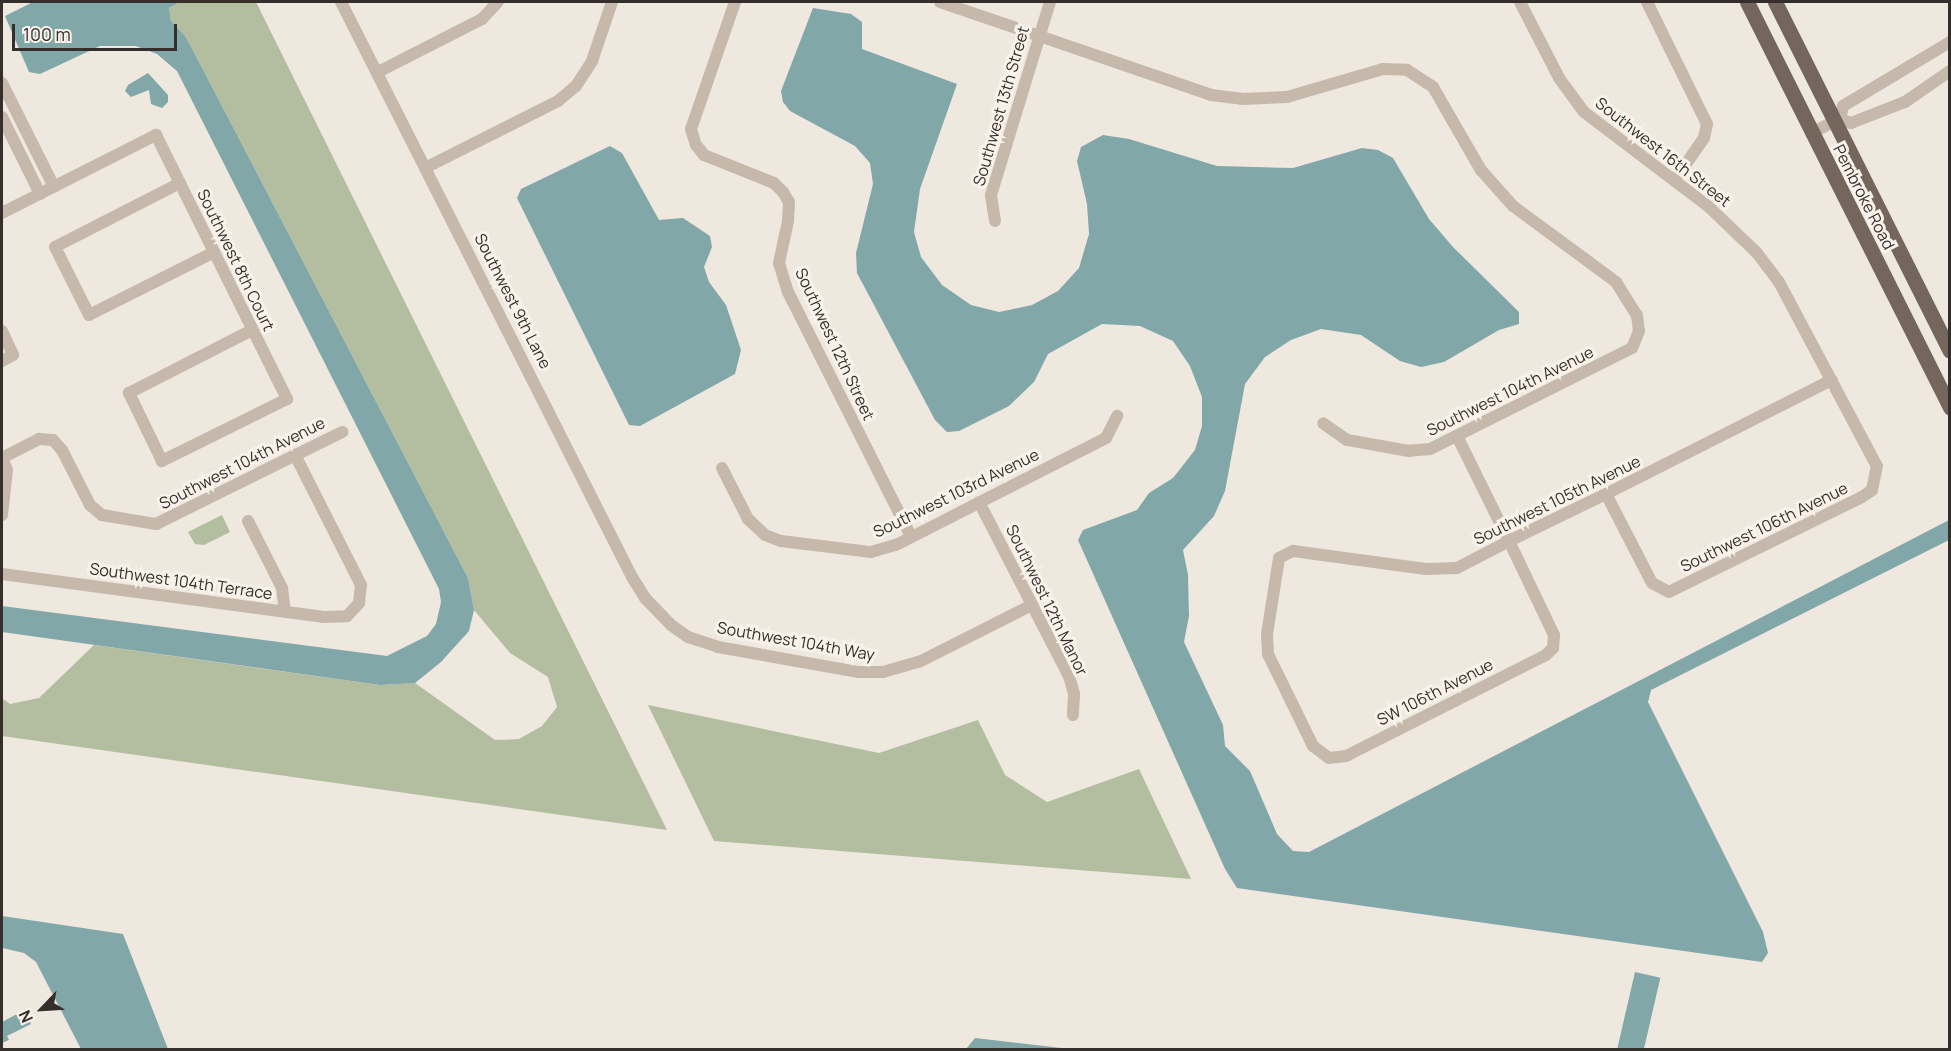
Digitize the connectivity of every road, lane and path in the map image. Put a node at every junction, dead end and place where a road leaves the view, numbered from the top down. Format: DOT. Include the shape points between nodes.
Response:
graph roads {
  1 [pos="341,2"];
  2 [pos="498,2"];
  3 [pos="612,2"];
  4 [pos="735,2"];
  5 [pos="940,2"];
  6 [pos="1050,2"];
  7 [pos="1520,2"];
  8 [pos="1647,2"];
  9 [pos="1747,2"];
  10 [pos="1775,2"];
  11 [pos="1039,36"];
  12 [pos="1950,42"];
  13 [pos="1950,71"];
  14 [pos="378,72"];
  15 [pos="2,83"];
  16 [pos="14,108"];
  17 [pos="2,116"];
  18 [pos="1837,120"];
  19 [pos="1811,133"];
  20 [pos="38,155"];
  21 [pos="25,162"];
  22 [pos="427,167"];
  23 [pos="1674,181"];
  24 [pos="180,183"];
  25 [pos="54,187"];
  26 [pos="40,194"];
  27 [pos="2,213"];
  28 [pos="995,221"];
  29 [pos="214,252"];
  30 [pos="252,330"];
  31 [pos="2,331"];
  32 [pos="1950,351"];
  33 [pos="7,358"];
  34 [pos="1832,380"];
  35 [pos="1950,408"];
  36 [pos="1117,416"];
  37 [pos="1323,423"];
  38 [pos="342,432"];
  39 [pos="1458,438"];
  40 [pos="295,455"];
  41 [pos="2,458"];
  42 [pos="722,468"];
  43 [pos="1876,480"];
  44 [pos="3,492"];
  45 [pos="1606,494"];
  46 [pos="979,502"];
  47 [pos="2,515"];
  48 [pos="248,521"];
  49 [pos="911,537"];
  50 [pos="1509,541"];
  51 [pos="2,573"];
  52 [pos="1032,604"];
  53 [pos="285,612"];
  54 [pos="657,613"];
  55 [pos="1073,715"];
  56 [pos="1329,758"];
  1 -- 14 [label="street, Southwest 9th Lane"];
  2 -- 14 [label="street" via="482,19"];
  3 -- 22 [label="street" via="592,61 576,86 558,101"];
  4 -- 49 [label="street, Southwest 12th Street" via="692,129 696,145 704,155 774,183 789,202 779,263 788,292"];
  5 -- 11 [label="street"];
  6 -- 11 [label="street, Southwest 13th Street"];
  7 -- 23 [label="street, Southwest 16th Street" via="1574,100 1596,124"];
  8 -- 23 [label="street" via="1707,124 1704,138"];
  9 -- 19 [label="main road, Pembroke Road"];
  10 -- 18 [label="main road, Pembroke Road"];
  11 -- 28 [label="street, Southwest 13th Street" via="991,195"];
  11 -- 39 [label="street, Southwest 104th Avenue" via="1211,95 1242,99 1308,94 1383,69 1407,70 1433,87 1481,170 1513,206 1616,282 1637,315 1638,340 1617,358"];
  12 -- 18 [label="street" via="1843,106"];
  13 -- 18 [label="street" via="1905,102 1851,123"];
  14 -- 22 [label="street, Southwest 9th Lane"];
  15 -- 16 [label="street"];
  16 -- 17 [label="street"];
  16 -- 20 [label="street"];
  17 -- 21 [label="street"];
  18 -- 19 [label="street"];
  18 -- 32 [label="main road, Pembroke Road"];
  19 -- 35 [label="main road, Pembroke Road"];
  20 -- 21 [label="street"];
  20 -- 25 [label="street"];
  21 -- 26 [label="street"];
  22 -- 54 [label="street, Southwest 9th Lane" via="632,577"];
  23 -- 34 [label="street, Southwest 16th Street" via="1709,207 1757,253 1796,309"];
  24 -- 25 [label="street, Southwest 8th Court" via="156,135"];
  24 -- 29 [label="street, Southwest 8th Court"];
  24 -- 29 [label="street" via="55,247 89,315"];
  25 -- 26 [label="street"];
  26 -- 27 [label="street"];
  29 -- 30 [label="street, Southwest 8th Court"];
  30 -- 30 [label="street, Southwest 8th Court" via="129,393 162,461 287,399"];
  31 -- 33 [label="street"];
  34 -- 43 [label="street, Southwest 16th Street" via="1876,466"];
  34 -- 45 [label="street, Southwest 105th Avenue"];
  36 -- 46 [label="street, Southwest 103rd Avenue" via="1106,438"];
  37 -- 39 [label="street, Southwest 104th Avenue" via="1347,440 1409,451 1430,449"];
  38 -- 40 [label="street, Southwest 104th Avenue"];
  39 -- 50 [label="street"];
  40 -- 41 [label="street, Southwest 104th Avenue" via="156,524 102,515 90,505 53,440 39,439"];
  40 -- 53 [label="street, Southwest 104th Terrace" via="361,585 362,597 353,610 335,618"];
  41 -- 44 [label="street" via="7,470"];
  42 -- 49 [label="street, Southwest 103rd Avenue" via="748,519 773,539 857,552 879,550"];
  43 -- 45 [label="street, Southwest 106th Avenue" via="1862,497 1669,592 1652,583"];
  44 -- 47 [label="street"];
  45 -- 50 [label="street, Southwest 105th Avenue"];
  46 -- 49 [label="street, Southwest 103rd Avenue"];
  46 -- 52 [label="street, Southwest 12th Manor"];
  48 -- 53 [label="street" via="282,588"];
  50 -- 56 [label="street, SW 106th Avenue" via="1554,635 1553,648 1346,756"];
  50 -- 56 [label="street, Southwest 105th Avenue" via="1457,568 1441,570 1293,551 1280,558 1267,634 1268,654 1313,746"];
  51 -- 53 [label="street, Southwest 104th Terrace"];
  52 -- 54 [label="street, Southwest 104th Way" via="919,662 883,672 859,672 718,647 688,637"];
  52 -- 55 [label="street, Southwest 12th Manor" via="1069,676 1074,694"];
}
